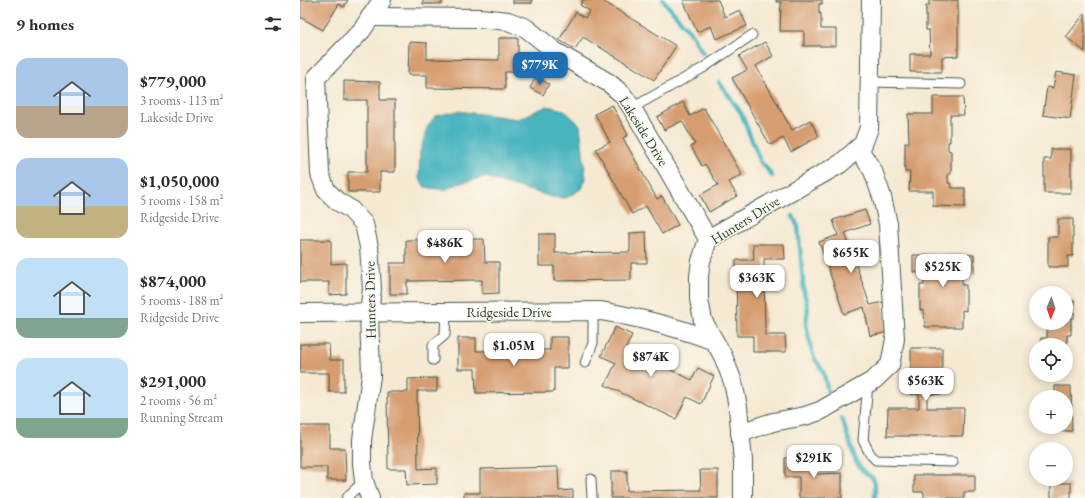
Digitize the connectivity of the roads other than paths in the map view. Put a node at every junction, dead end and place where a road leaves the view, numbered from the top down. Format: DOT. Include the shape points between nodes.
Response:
graph roads {
  1 [pos="382,0"];
  2 [pos="871,0"];
  3 [pos="370,17"];
  4 [pos="752,35"];
  5 [pos="308,79"];
  6 [pos="870,82"];
  7 [pos="961,84"];
  8 [pos="632,108"];
  9 [pos="858,148"];
  10 [pos="708,239"];
  11 [pos="593,311"];
  12 [pos="446,312"];
  13 [pos="300,313"];
  14 [pos="369,313"];
  15 [pos="714,341"];
  16 [pos="433,360"];
  17 [pos="585,363"];
  18 [pos="868,383"];
  19 [pos="740,434"];
  20 [pos="953,462"];
  21 [pos="591,479"];
  22 [pos="367,490"];
  23 [pos="347,498"];
  24 [pos="592,498"];
  25 [pos="743,498"];
  1 -- 3 [label="street, Hunters Drive"];
  2 -- 6 [label="street, Hunters Drive"];
  3 -- 5 [label="street, Hunters Drive" via="362,30"];
  3 -- 8 [label="street, Lakeside Drive" via="480,18 508,21 526,28 556,52 609,83 622,94"];
  4 -- 8 [label="lane" via="703,68"];
  5 -- 14 [label="street, Hunters Drive" via="320,174 326,190 364,224 369,247 372,288"];
  6 -- 7 [label="lane"];
  6 -- 9 [label="street, Hunters Drive" via="869,128 863,144"];
  8 -- 10 [label="street, Lakeside Drive"];
  9 -- 10 [label="street, Hunters Drive" via="840,164"];
  9 -- 18 [label="street" via="873,170 888,224 895,339 890,365"];
  10 -- 15 [label="street, Hunters Drive" via="698,276 699,299 702,321"];
  11 -- 12 [label="street, Ridgeside Drive"];
  11 -- 15 [label="street, Ridgeside Drive" via="682,329"];
  11 -- 17 [label="lane" via="593,343"];
  12 -- 14 [label="street, Ridgeside Drive"];
  12 -- 16 [label="lane" via="445,335 434,345"];
  13 -- 14 [label="street, Ridgeside Drive"];
  14 -- 22 [label="street, Hunters Drive" via="371,376 362,440 362,463"];
  15 -- 19 [label="street, Hunters Drive" via="733,382"];
  18 -- 19 [label="street" via="820,411 773,422"];
  18 -- 20 [label="lane" via="863,440 876,460"];
  19 -- 25 [label="street, Hunters Drive"];
  21 -- 24 [label="lane"];
  22 -- 23 [label="lane" via="350,494"];
}
